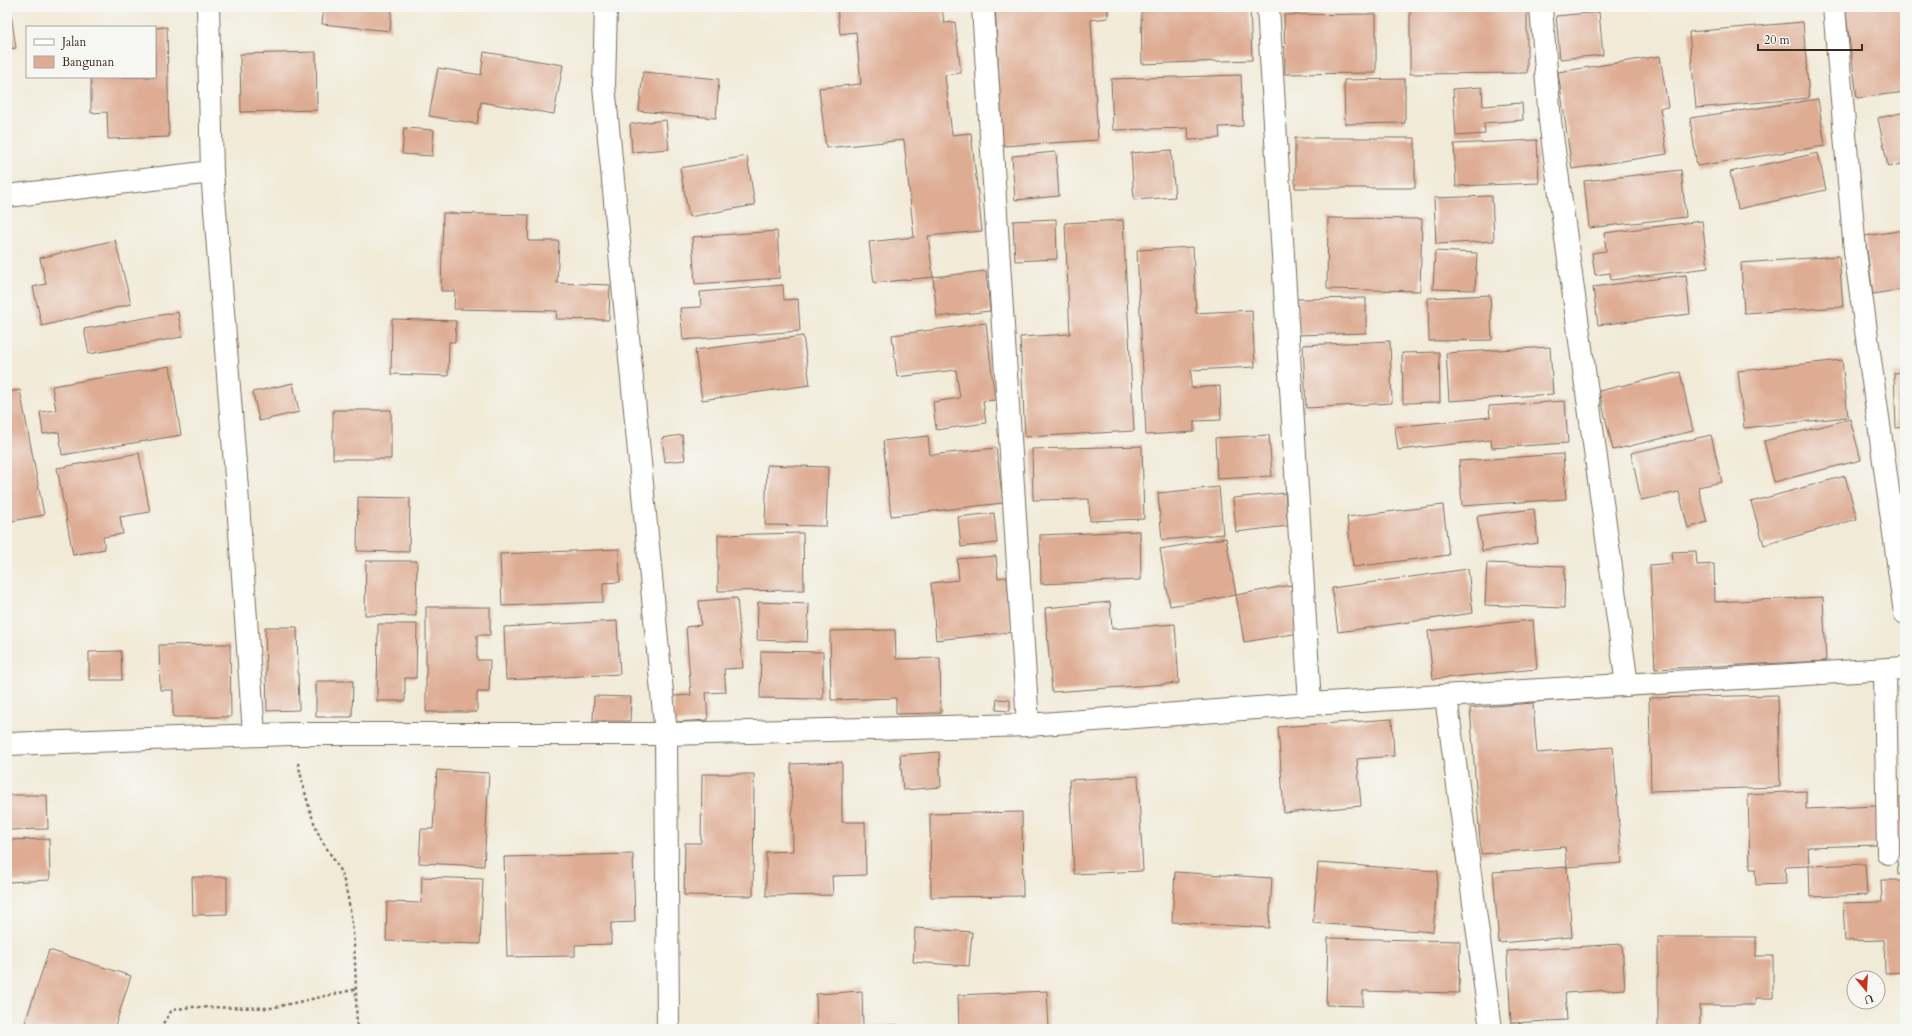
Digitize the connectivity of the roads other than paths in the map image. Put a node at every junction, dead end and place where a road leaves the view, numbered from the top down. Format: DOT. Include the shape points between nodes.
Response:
graph roads {
  1 [pos="208,7"];
  2 [pos="606,7"];
  3 [pos="983,7"];
  4 [pos="1268,7"];
  5 [pos="1541,7"];
  6 [pos="1834,7"];
  7 [pos="212,172"];
  8 [pos="7,196"];
  9 [pos="1905,613"];
  10 [pos="1895,669"];
  11 [pos="1627,685"];
  12 [pos="1446,697"];
  13 [pos="1310,704"];
  14 [pos="1028,725"];
  15 [pos="666,734"];
  16 [pos="254,735"];
  17 [pos="7,744"];
  18 [pos="1888,853"];
  19 [pos="668,1029"];
  20 [pos="1491,1029"];
  1 -- 7 [label="street"];
  2 -- 15 [label="street" via="604,86"];
  3 -- 14 [label="street"];
  4 -- 13 [label="street"];
  5 -- 11 [label="street" via="1550,121"];
  6 -- 9 [label="street" via="1856,258"];
  7 -- 8 [label="street"];
  7 -- 16 [label="street"];
  10 -- 11 [label="street"];
  10 -- 18 [label="street"];
  11 -- 12 [label="street"];
  12 -- 13 [label="street"];
  12 -- 20 [label="street"];
  13 -- 14 [label="street"];
  14 -- 15 [label="street"];
  15 -- 16 [label="street"];
  15 -- 19 [label="street"];
  16 -- 17 [label="street"];
}
